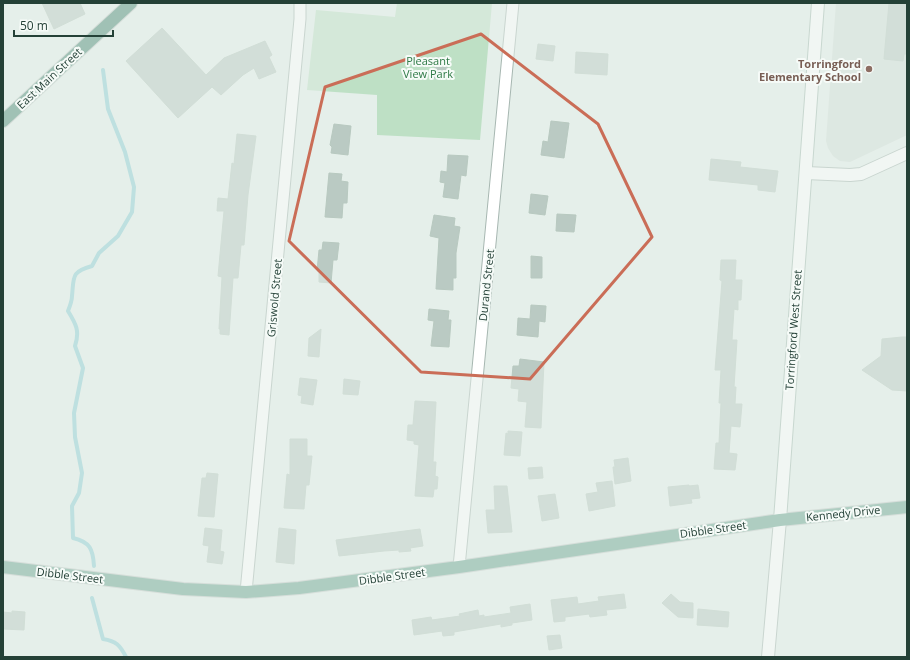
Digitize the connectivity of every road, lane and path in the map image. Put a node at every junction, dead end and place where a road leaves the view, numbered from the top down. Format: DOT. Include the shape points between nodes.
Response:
graph roads {
  1 [pos="131,3"];
  2 [pos="300,3"];
  3 [pos="513,3"];
  4 [pos="818,3"];
  5 [pos="3,121"];
  6 [pos="907,153"];
  7 [pos="806,173"];
  8 [pos="907,507"];
  9 [pos="780,520"];
  10 [pos="3,567"];
  11 [pos="459,567"];
  12 [pos="246,592"];
  13 [pos="768,657"];
  1 -- 5 [label="highway, East Main Street"];
  2 -- 12 [label="street, Griswold Street"];
  3 -- 11 [label="street, Durand Street"];
  4 -- 7 [label="main road, Torringford West Street"];
  6 -- 7 [label="main road" via="861,174"];
  7 -- 9 [label="main road, Torringford West Street"];
  8 -- 9 [label="main road, Kennedy Drive"];
  9 -- 11 [label="main road, Dibble Street"];
  9 -- 13 [label="main road, Torringford West Street"];
  10 -- 12 [label="main road, Dibble Street" via="183,589"];
  11 -- 12 [label="main road, Dibble Street" via="299,588"];
}
